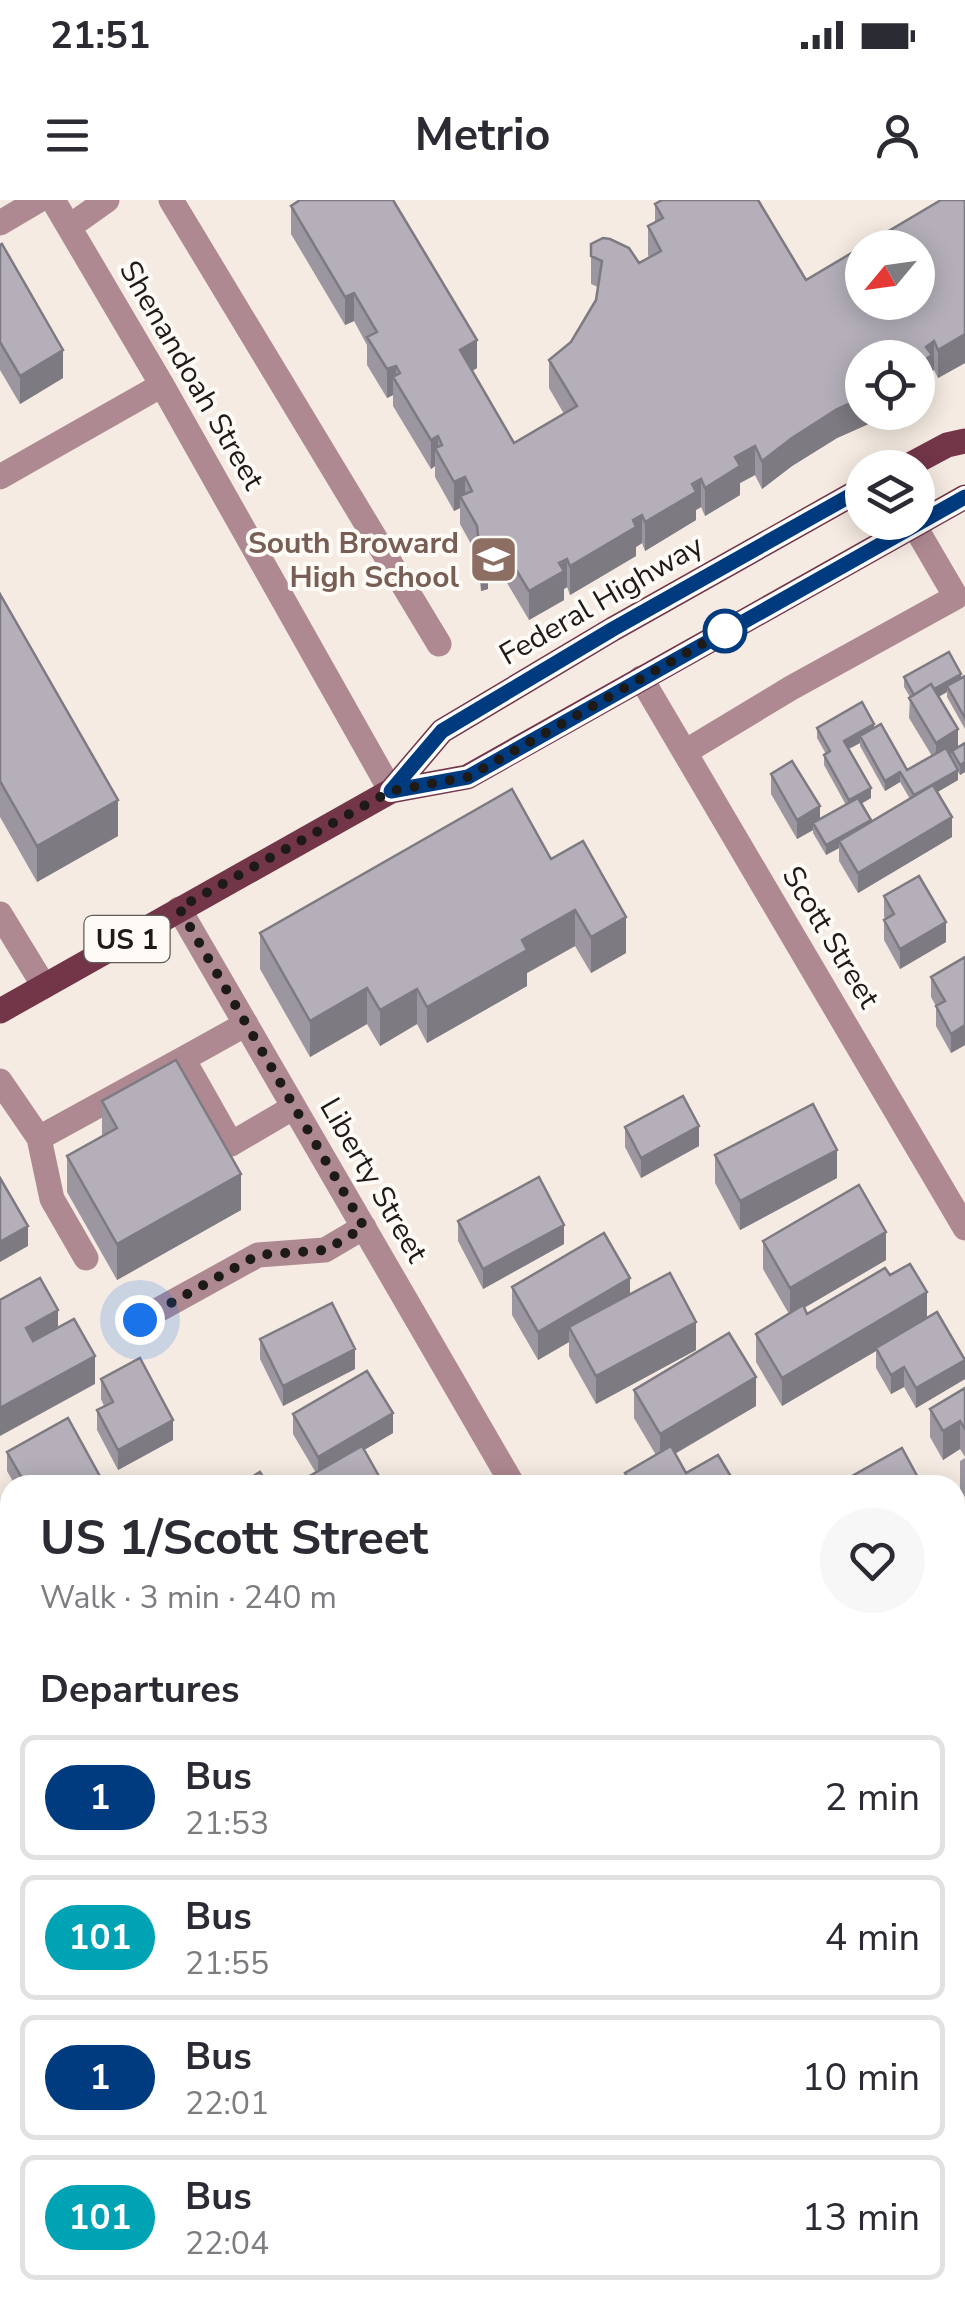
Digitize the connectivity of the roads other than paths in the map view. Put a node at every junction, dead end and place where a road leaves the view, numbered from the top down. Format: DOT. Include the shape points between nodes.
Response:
graph roads {
  1 [pos="39,200"];
  2 [pos="53,200"];
  3 [pos="107,200"];
  4 [pos="171,200"];
  5 [pos="0,223"];
  6 [pos="68,226"];
  7 [pos="162,385"];
  8 [pos="965,440"];
  9 [pos="935,451"];
  10 [pos="0,476"];
  11 [pos="965,497"];
  12 [pos="845,499"];
  13 [pos="935,513"];
  14 [pos="887,540"];
  15 [pos="923,540"];
  16 [pos="439,644"];
  17 [pos="641,678"];
  18 [pos="685,752"];
  19 [pos="391,791"];
  20 [pos="179,908"];
  21 [pos="0,914"];
  22 [pos="44,986"];
  23 [pos="0,1011"];
  24 [pos="246,1024"];
  25 [pos="183,1059"];
  26 [pos="0,1081"];
  27 [pos="294,1107"];
  28 [pos="39,1138"];
  29 [pos="364,1227"];
  30 [pos="965,1228"];
  31 [pos="86,1258"];
  32 [pos="140,1320"];
  33 [pos="508,1475"];
  1 -- 5 [label="street"];
  2 -- 6 [label="street, Shenandoah Street"];
  3 -- 6 [label="street"];
  4 -- 16 [label="street"];
  6 -- 7 [label="street, Shenandoah Street"];
  7 -- 10 [label="street"];
  7 -- 19 [label="street, Shenandoah Street"];
  8 -- 9 [label="main road"];
  11 -- 13 [label="main road, Federal Highway / US 1"];
  12 -- 19 [label="main road, Federal Highway / US 1" via="442,731"];
  14 -- 17 [label="main road, Federal Highway / US 1"];
  15 -- 18 [label="street" via="956,597"];
  17 -- 18 [label="street, Scott Street"];
  17 -- 19 [label="main road, Federal Highway / US 1" via="468,777"];
  18 -- 30 [label="street, Scott Street"];
  19 -- 20 [label="main road, Federal Highway / US 1"];
  20 -- 22 [label="main road, Federal Highway / US 1"];
  20 -- 24 [label="street, Liberty Street"];
  21 -- 22 [label="street"];
  22 -- 23 [label="main road, Federal Highway / US 1"];
  24 -- 25 [label="street"];
  24 -- 27 [label="street, Liberty Street"];
  25 -- 27 [label="street" via="231,1144"];
  25 -- 28 [label="street"];
  26 -- 28 [label="street"];
  27 -- 29 [label="street, Liberty Street"];
  28 -- 31 [label="street" via="52,1199"];
  29 -- 32 [label="street" via="326,1250 258,1255"];
  29 -- 33 [label="street, Liberty Street"];
}
